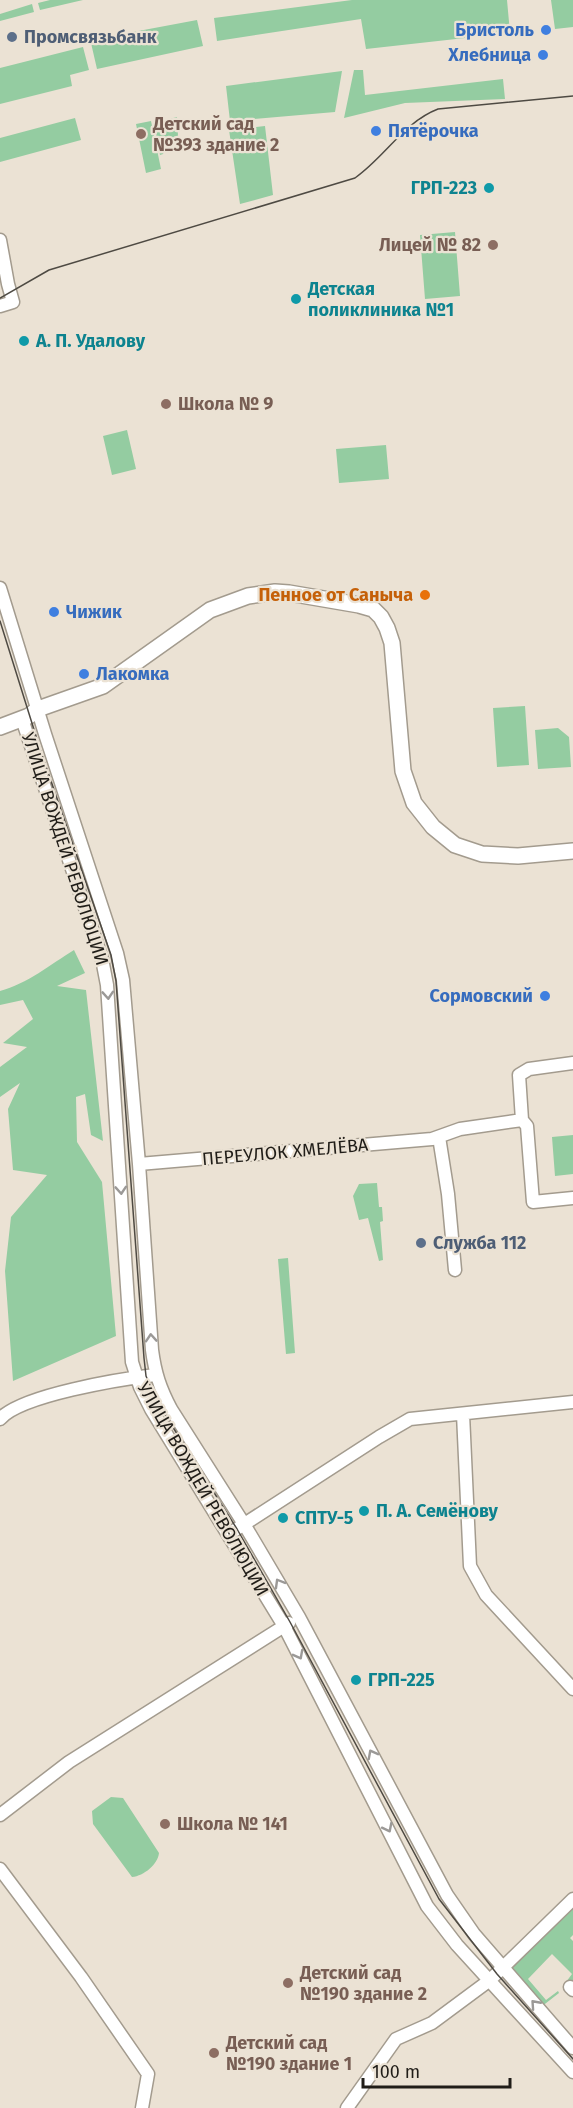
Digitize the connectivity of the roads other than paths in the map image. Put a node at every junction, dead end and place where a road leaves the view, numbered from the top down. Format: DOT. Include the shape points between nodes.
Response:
graph roads {
  1 [pos="0,240"];
  2 [pos="4,286"];
  3 [pos="0,306"];
  4 [pos="0,588"];
  5 [pos="38,709"];
  6 [pos="22,719"];
  7 [pos="0,727"];
  8 [pos="573,851"];
  9 [pos="573,1063"];
  10 [pos="522,1120"];
  11 [pos="436,1138"];
  12 [pos="139,1164"];
  13 [pos="573,1198"];
  14 [pos="455,1270"];
  15 [pos="155,1375"];
  16 [pos="137,1377"];
  17 [pos="573,1402"];
  18 [pos="463,1414"];
  19 [pos="0,1419"];
  20 [pos="244,1524"];
  21 [pos="229,1534"];
  22 [pos="299,1617"];
  23 [pos="284,1626"];
  24 [pos="573,1689"];
  25 [pos="0,1815"];
  26 [pos="0,1869"];
  27 [pos="573,1899"];
  28 [pos="502,1968"];
  29 [pos="490,1980"];
  30 [pos="573,2048"];
  31 [pos="573,2072"];
  32 [pos="142,2108"];
  33 [pos="347,2108"];
  1 -- 2 [label="street"];
  2 -- 3 [label="street" via="14,302"];
  4 -- 5 [label="street, УЛИЦА ВОЖДЕЙ РЕВОЛЮЦИИ"];
  5 -- 6 [label="street"];
  5 -- 8 [label="street" via="103,687 210,610 230,601 274,592 373,609 381,617 392,643 403,771 414,803 433,827 455,845 482,854 518,856"];
  5 -- 12 [label="street, УЛИЦА ВОЖДЕЙ РЕВОЛЮЦИИ" via="123,980"];
  6 -- 7 [label="street"];
  6 -- 16 [label="street, УЛИЦА ВОЖДЕЙ РЕВОЛЮЦИИ, one-way" via="102,959 107,985 132,1362"];
  9 -- 10 [label="street" via="529,1069 519,1075"];
  10 -- 11 [label="street, ПЕРЕУЛОК ХМЕЛЁВА" via="460,1129"];
  10 -- 13 [label="street" via="527,1126 533,1202"];
  11 -- 12 [label="street, ПЕРЕУЛОК ХМЕЛЁВА"];
  11 -- 14 [label="street" via="448,1194"];
  15 -- 12 [label="street, УЛИЦА ВОЖДЕЙ РЕВОЛЮЦИИ, one-way"];
  15 -- 16 [label="street"];
  15 -- 20 [label="street, УЛИЦА ВОЖДЕЙ РЕВОЛЮЦИИ" via="171,1408"];
  16 -- 19 [label="street" via="50,1395 7,1411"];
  16 -- 21 [label="street, УЛИЦА ВОЖДЕЙ РЕВОЛЮЦИИ" via="157,1419"];
  17 -- 18 [label="street"];
  18 -- 20 [label="street" via="410,1419"];
  18 -- 24 [label="street" via="470,1566 486,1595"];
  20 -- 21 [label="street"];
  22 -- 20 [label="street, УЛИЦА ВОЖДЕЙ РЕВОЛЮЦИИ, one-way"];
  21 -- 23 [label="street, УЛИЦА ВОЖДЕЙ РЕВОЛЮЦИИ"];
  22 -- 23 [label="street"];
  28 -- 22 [label="street, УЛИЦА ВОЖДЕЙ РЕВОЛЮЦИИ, one-way" via="447,1895"];
  23 -- 25 [label="street" via="69,1762"];
  23 -- 29 [label="street, УЛИЦА ВОЖДЕЙ РЕВОЛЮЦИИ, one-way" via="427,1905"];
  26 -- 32 [label="street" via="148,2074"];
  27 -- 28 [label="street"];
  28 -- 29 [label="street"];
  30 -- 28 [label="street, УЛИЦА ВОЖДЕЙ РЕВОЛЮЦИИ, one-way"];
  29 -- 31 [label="street, УЛИЦА ВОЖДЕЙ РЕВОЛЮЦИИ"];
  29 -- 33 [label="street" via="432,2023 396,2039"];
}
